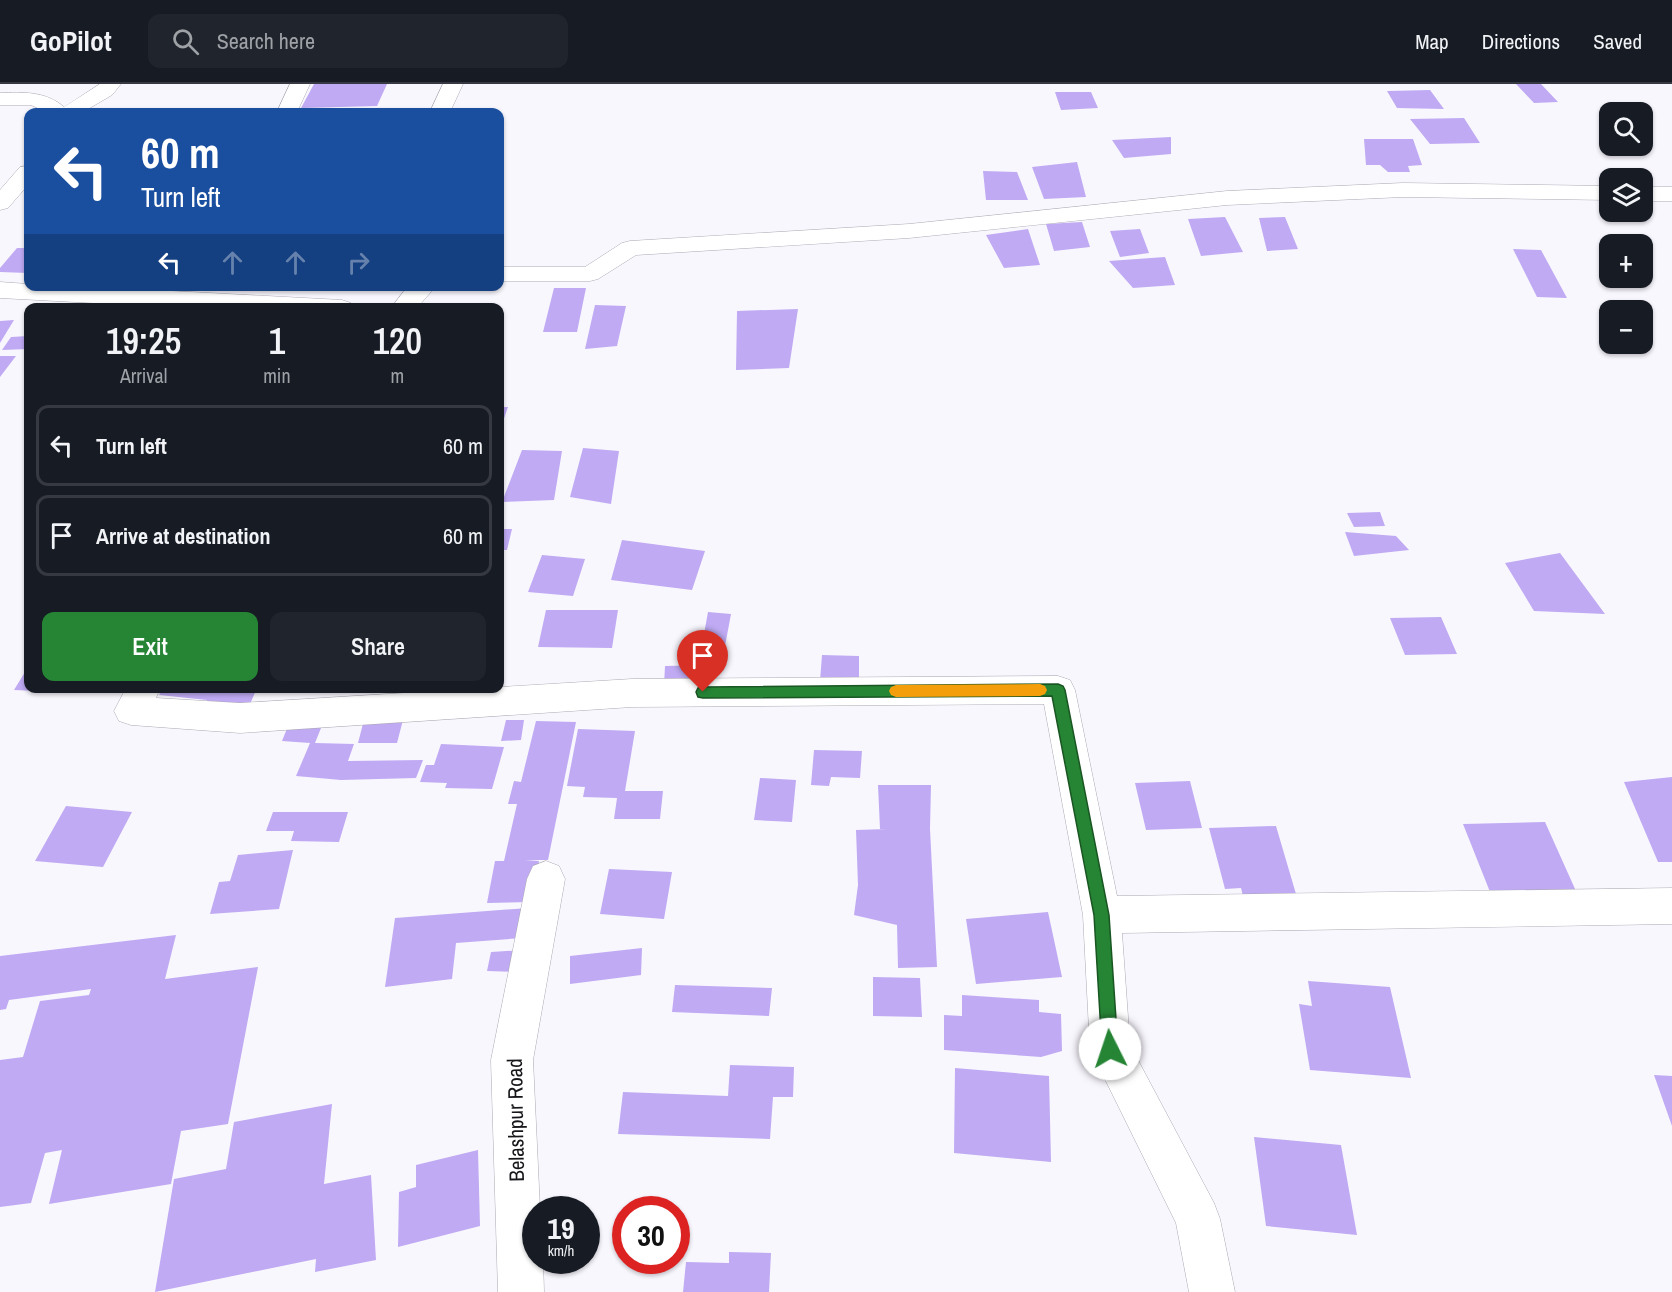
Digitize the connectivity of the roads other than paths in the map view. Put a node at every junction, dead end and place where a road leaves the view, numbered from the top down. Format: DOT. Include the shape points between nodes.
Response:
graph roads {
  1 [pos="111,84"];
  2 [pos="300,84"];
  3 [pos="453,84"];
  4 [pos="0,99"];
  5 [pos="53,108"];
  6 [pos="77,108"];
  7 [pos="289,108"];
  8 [pos="442,108"];
  9 [pos="24,176"];
  10 [pos="1599,193"];
  11 [pos="1653,194"];
  12 [pos="1672,194"];
  13 [pos="0,203"];
  14 [pos="504,274"];
  15 [pos="0,290"];
  16 [pos="24,290"];
  17 [pos="67,291"];
  18 [pos="417,291"];
  19 [pos="202,293"];
  20 [pos="295,303"];
  21 [pos="407,303"];
  22 [pos="141,693"];
  23 [pos="546,879"];
  24 [pos="1672,906"];
  25 [pos="1102,915"];
  26 [pos="520,1292"];
  27 [pos="1212,1292"];
  1 -- 6 [label="street"];
  2 -- 7 [label="street"];
  3 -- 8 [label="street"];
  4 -- 5 [label="street" via="31,97"];
  9 -- 13 [label="street"];
  10 -- 14 [label="street" via="1403,190 1227,198 909,231 630,248 591,274"];
  11 -- 12 [label="street"];
  15 -- 16 [label="street"];
  17 -- 19 [label="street"];
  18 -- 21 [label="street"];
  19 -- 20 [label="street"];
  22 -- 25 [label="street" via="131,711 240,718 632,693 1058,690"];
  23 -- 26 [label="street, Belashpur Road" via="512,1060"];
  24 -- 25 [label="street"];
  25 -- 27 [label="street" via="1110,1049 1198,1219"];
}
